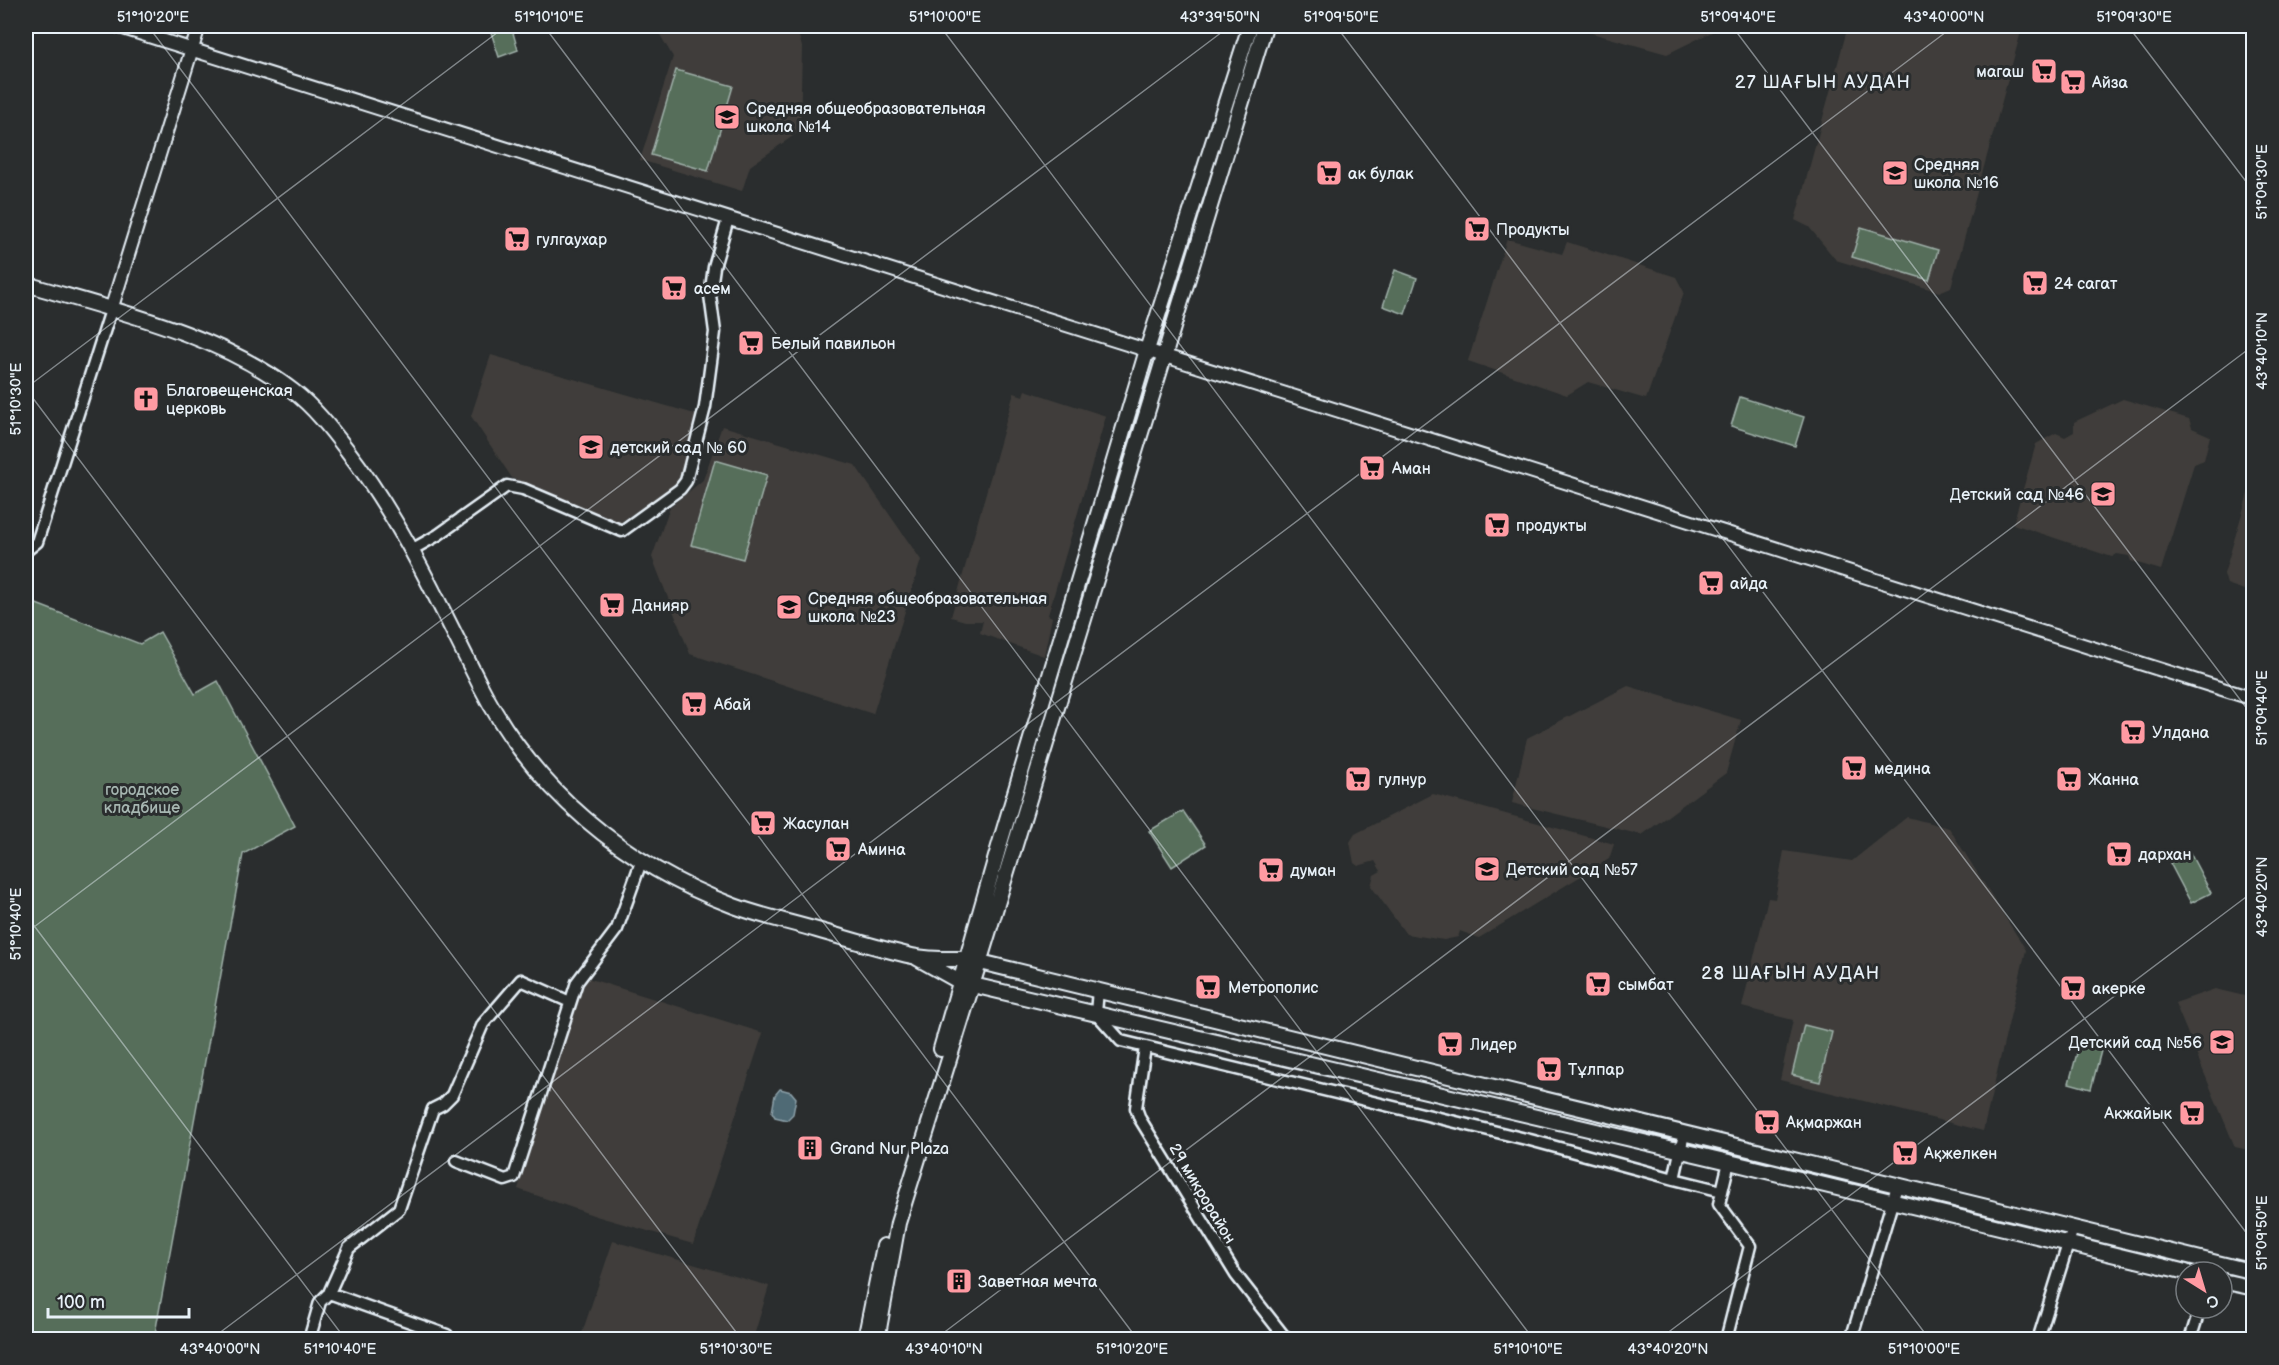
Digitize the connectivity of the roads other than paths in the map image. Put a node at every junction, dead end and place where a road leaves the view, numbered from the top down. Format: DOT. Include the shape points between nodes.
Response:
graph roads {
  1 [pos="117,26"];
  2 [pos="199,26"];
  3 [pos="1250,26"];
  4 [pos="1265,26"];
  5 [pos="191,51"];
  6 [pos="728,219"];
  7 [pos="26,284"];
  8 [pos="111,310"];
  9 [pos="1147,350"];
  10 [pos="1164,355"];
  11 [pos="413,549"];
  12 [pos="26,551"];
  13 [pos="2253,699"];
  14 [pos="641,862"];
  15 [pos="915,957"];
  16 [pos="973,961"];
  17 [pos="966,983"];
  18 [pos="1098,990"];
  19 [pos="570,1002"];
  20 [pos="1096,1013"];
  21 [pos="1145,1047"];
  22 [pos="1684,1134"];
  23 [pos="1680,1150"];
  24 [pos="456,1161"];
  25 [pos="1730,1162"];
  26 [pos="1674,1179"];
  27 [pos="905,1185"];
  28 [pos="1897,1186"];
  29 [pos="1722,1191"];
  30 [pos="1892,1202"];
  31 [pos="2073,1228"];
  32 [pos="2069,1244"];
  33 [pos="2185,1260"];
  34 [pos="2174,1269"];
  35 [pos="2234,1270"];
  36 [pos="2253,1272"];
  37 [pos="2234,1284"];
  38 [pos="2253,1288"];
  39 [pos="329,1293"];
  40 [pos="2196,1320"];
  41 [pos="450,1338"];
  42 [pos="309,1340"];
  43 [pos="865,1340"];
  44 [pos="877,1340"];
  45 [pos="1287,1340"];
  46 [pos="1726,1340"];
  47 [pos="1851,1340"];
  48 [pos="2038,1340"];
  49 [pos="2190,1340"];
  1 -- 5 [label="street"];
  2 -- 5 [label="street"];
  3 -- 9 [label="main road"];
  4 -- 10 [label="main road"];
  5 -- 6 [label="street"];
  5 -- 8 [label="street"];
  6 -- 9 [label="street"];
  6 -- 11 [label="street" via="710,295 715,332 705,406 686,481 680,489 622,531 523,489 507,486"];
  7 -- 8 [label="main road"];
  8 -- 11 [label="main road" via="182,333 255,365 294,392 324,420 369,479"];
  8 -- 12 [label="street" via="37,542"];
  9 -- 10 [label="street"];
  9 -- 16 [label="main road" via="994,861"];
  10 -- 13 [label="street"];
  10 -- 16 [label="main road"];
  11 -- 14 [label="main road" via="504,730 578,814"];
  14 -- 15 [label="main road" via="737,908"];
  14 -- 19 [label="street" via="617,929 577,982"];
  15 -- 16 [label="main road"];
  15 -- 17 [label="main road"];
  16 -- 17 [label="main road"];
  16 -- 18 [label="main road"];
  17 -- 20 [label="main road"];
  17 -- 27 [label="main road"];
  18 -- 20 [label="street"];
  18 -- 22 [label="main road"];
  19 -- 24 [label="street" via="514,1177 505,1180"];
  19 -- 39 [label="street" via="521,980 483,1024 452,1095 433,1109 399,1209 352,1244"];
  20 -- 21 [label="street" via="1121,1041"];
  20 -- 23 [label="main road"];
  21 -- 26 [label="street"];
  21 -- 45 [label="street, 29 микрорайон" via="1136,1108 1140,1119 1236,1275"];
  22 -- 23 [label="street"];
  22 -- 28 [label="main road"];
  23 -- 25 [label="main road"];
  23 -- 26 [label="street"];
  25 -- 29 [label="street"];
  25 -- 30 [label="main road"];
  26 -- 29 [label="street"];
  27 -- 43 [label="main road" via="887,1233"];
  27 -- 44 [label="main road"];
  28 -- 30 [label="street"];
  28 -- 31 [label="main road"];
  29 -- 46 [label="street" via="1719,1204 1750,1246"];
  30 -- 32 [label="main road"];
  30 -- 47 [label="street"];
  31 -- 32 [label="street"];
  31 -- 33 [label="main road"];
  32 -- 34 [label="main road"];
  32 -- 48 [label="street"];
  35 -- 36 [label="main road"];
  37 -- 38 [label="main road"];
  39 -- 41 [label="street"];
  39 -- 42 [label="street" via="320,1302"];
  40 -- 49 [label="street"];
}
